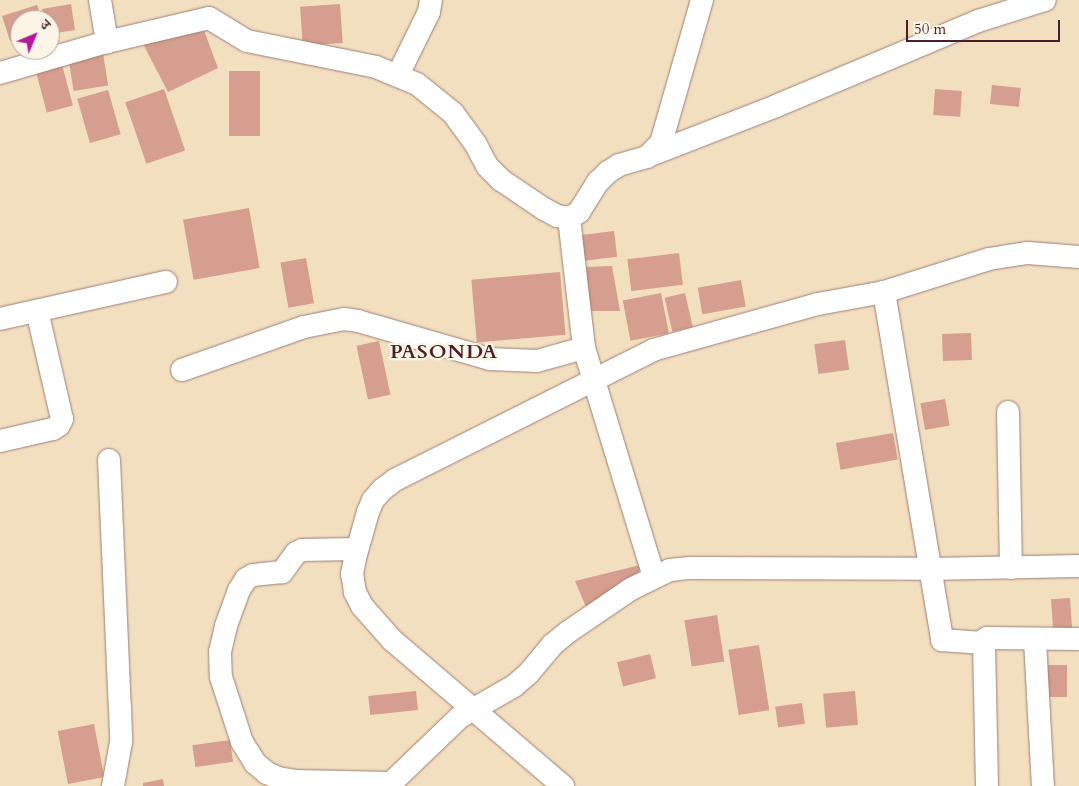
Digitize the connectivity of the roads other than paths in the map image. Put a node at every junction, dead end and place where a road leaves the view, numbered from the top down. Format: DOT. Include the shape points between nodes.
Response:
graph roads {
  1 [pos="100,0"];
  2 [pos="432,0"];
  3 [pos="702,0"];
  4 [pos="1045,0"];
  5 [pos="1013,4"];
  6 [pos="204,9"];
  7 [pos="107,42"];
  8 [pos="0,74"];
  9 [pos="398,76"];
  10 [pos="647,157"];
  11 [pos="569,218"];
  12 [pos="1079,257"];
  13 [pos="166,282"];
  14 [pos="884,292"];
  15 [pos="36,310"];
  16 [pos="0,318"];
  17 [pos="584,348"];
  18 [pos="182,370"];
  19 [pos="593,379"];
  20 [pos="1008,412"];
  21 [pos="0,441"];
  22 [pos="109,460"];
  23 [pos="357,549"];
  24 [pos="1079,566"];
  25 [pos="1011,568"];
  26 [pos="930,569"];
  27 [pos="654,577"];
  28 [pos="1079,639"];
  29 [pos="1035,640"];
  30 [pos="983,643"];
  31 [pos="474,708"];
  32 [pos="390,784"];
  33 [pos="113,786"];
  34 [pos="564,786"];
  35 [pos="987,786"];
  36 [pos="1044,786"];
  1 -- 7 [label="street"];
  2 -- 9 [label="street"];
  3 -- 10 [label="street" via="661,143"];
  4 -- 5 [label="street"];
  5 -- 10 [label="street"];
  6 -- 7 [label="street"];
  6 -- 9 [label="street" via="241,39 376,67"];
  7 -- 8 [label="street"];
  9 -- 11 [label="street" via="424,89 453,113 487,166 501,180 551,212"];
  10 -- 11 [label="street" via="608,172 579,212"];
  11 -- 17 [label="street"];
  12 -- 14 [label="street" via="1028,253 989,259"];
  13 -- 15 [label="street"];
  14 -- 19 [label="street" via="818,304 681,341 653,350"];
  14 -- 26 [label="street"];
  15 -- 16 [label="street"];
  15 -- 21 [label="street" via="62,418 53,429"];
  17 -- 18 [label="street" via="537,361 490,359 344,319 304,327"];
  17 -- 19 [label="street"];
  19 -- 23 [label="street" via="383,489 373,500"];
  19 -- 27 [label="street"];
  20 -- 25 [label="street"];
  22 -- 33 [label="street" via="120,716 120,742"];
  23 -- 31 [label="street" via="352,574 355,592 362,606 392,640"];
  23 -- 32 [label="street" via="302,550 282,572 253,575 246,579 226,626 220,652 221,677 242,742 255,763 267,773 296,781"];
  24 -- 25 [label="street"];
  25 -- 26 [label="street"];
  26 -- 27 [label="street" via="690,568 670,570"];
  26 -- 30 [label="street" via="942,640"];
  27 -- 31 [label="street" via="568,632 514,686"];
  28 -- 29 [label="street"];
  29 -- 30 [label="street" via="987,638"];
  29 -- 36 [label="street"];
  30 -- 35 [label="street"];
  31 -- 32 [label="street" via="446,729"];
  31 -- 34 [label="street"];
}
